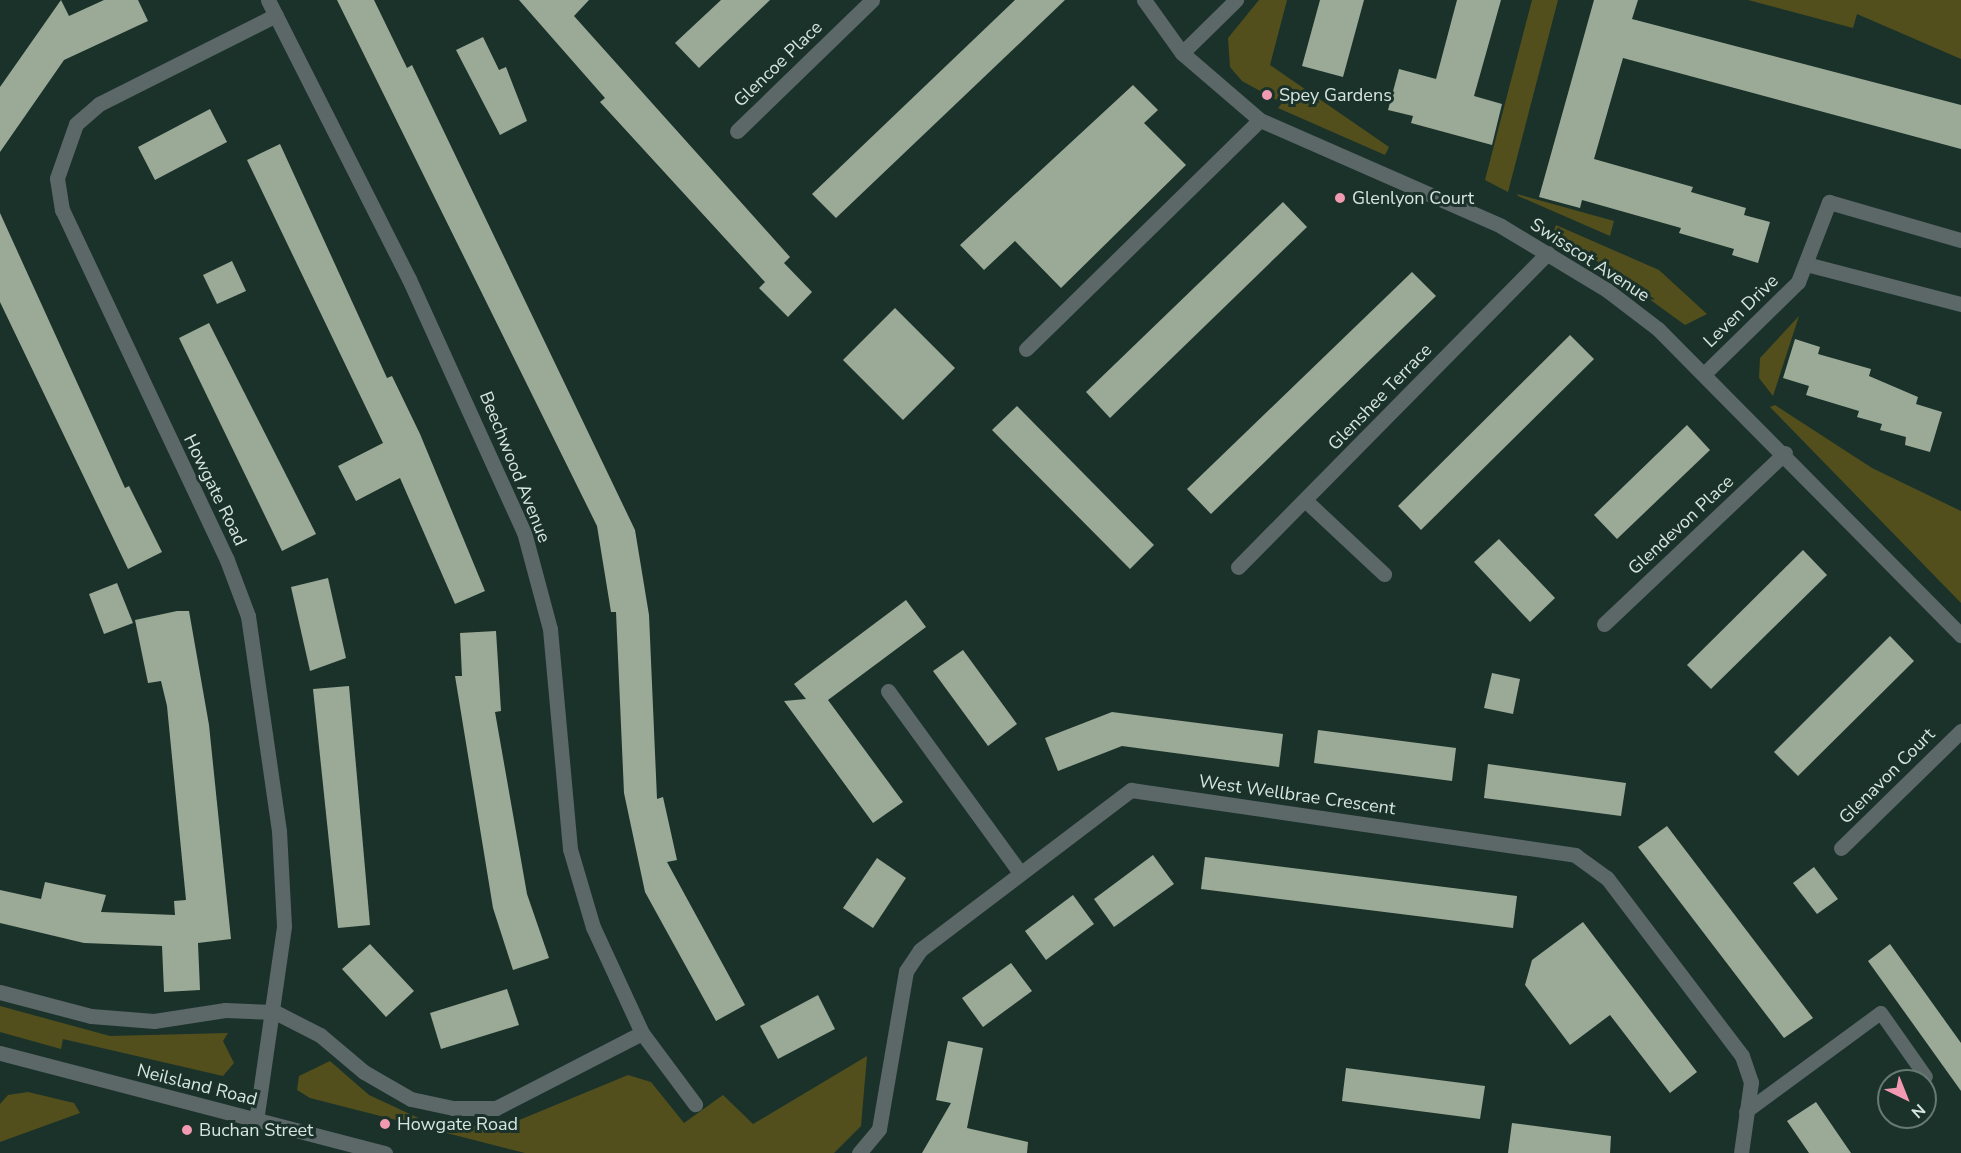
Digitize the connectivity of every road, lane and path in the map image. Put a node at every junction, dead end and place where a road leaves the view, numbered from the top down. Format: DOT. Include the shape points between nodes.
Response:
graph roads {
  1 [pos="268,0"];
  2 [pos="872,0"];
  3 [pos="1144,0"];
  4 [pos="1236,0"];
  5 [pos="276,15"];
  6 [pos="1182,53"];
  7 [pos="1260,120"];
  8 [pos="737,131"];
  9 [pos="1961,240"];
  10 [pos="1548,253"];
  11 [pos="1806,264"];
  12 [pos="1961,304"];
  13 [pos="1026,349"];
  14 [pos="1706,372"];
  15 [pos="1785,453"];
  16 [pos="1306,501"];
  17 [pos="1238,567"];
  18 [pos="1384,574"];
  19 [pos="1604,624"];
  20 [pos="1961,635"];
  21 [pos="888,691"];
  22 [pos="1961,730"];
  23 [pos="1841,848"];
  24 [pos="1019,871"];
  25 [pos="0,992"];
  26 [pos="275,1012"];
  27 [pos="642,1034"];
  28 [pos="0,1053"];
  29 [pos="1920,1069"];
  30 [pos="695,1104"];
  31 [pos="1746,1112"];
  32 [pos="256,1120"];
  33 [pos="385,1153"];
  34 [pos="859,1153"];
  35 [pos="1741,1153"];
  1 -- 5 [label="street, Beechwood Avenue"];
  2 -- 8 [label="street, Glencoe Place"];
  3 -- 6 [label="street, Swisscot Avenue"];
  4 -- 6 [label="street"];
  5 -- 26 [label="street, Howgate Road" via="99,105 76,124 57,178 62,210 227,560 248,616 279,831 284,926"];
  5 -- 27 [label="street, Beechwood Avenue" via="409,279 524,532 550,629 570,849 593,927"];
  6 -- 7 [label="street, Swisscot Avenue"];
  7 -- 10 [label="street, Swisscot Avenue" via="1447,199"];
  7 -- 13 [label="street"];
  9 -- 11 [label="street, Leven Drive" via="1828,202"];
  10 -- 14 [label="street, Swisscot Avenue" via="1607,290"];
  10 -- 16 [label="street, Glenshee Terrace"];
  11 -- 12 [label="street"];
  11 -- 14 [label="street, Leven Drive" via="1798,282"];
  14 -- 15 [label="street, Swisscot Avenue"];
  15 -- 19 [label="street, Glendevon Place"];
  15 -- 20 [label="street, Swisscot Avenue"];
  16 -- 17 [label="street, Glenshee Terrace"];
  16 -- 18 [label="street"];
  21 -- 24 [label="street"];
  22 -- 23 [label="street, Glenavon Court"];
  24 -- 31 [label="street, West Wellbrae Crescent" via="1131,790 1575,855 1607,878 1742,1056 1751,1082"];
  24 -- 34 [label="street, West Wellbrae Crescent" via="938,933 906,971 879,1129"];
  25 -- 26 [label="street" via="91,1016 154,1021 225,1010"];
  26 -- 27 [label="street" via="320,1035 364,1072 411,1100 453,1108 496,1108"];
  26 -- 32 [label="street, Howgate Road"];
  27 -- 30 [label="street, Beechwood Avenue"];
  28 -- 32 [label="street, Neilsland Road"];
  29 -- 31 [label="lane" via="1881,1013"];
  31 -- 35 [label="street, West Wellbrae Crescent"];
  32 -- 33 [label="street, Neilsland Road"];
}
